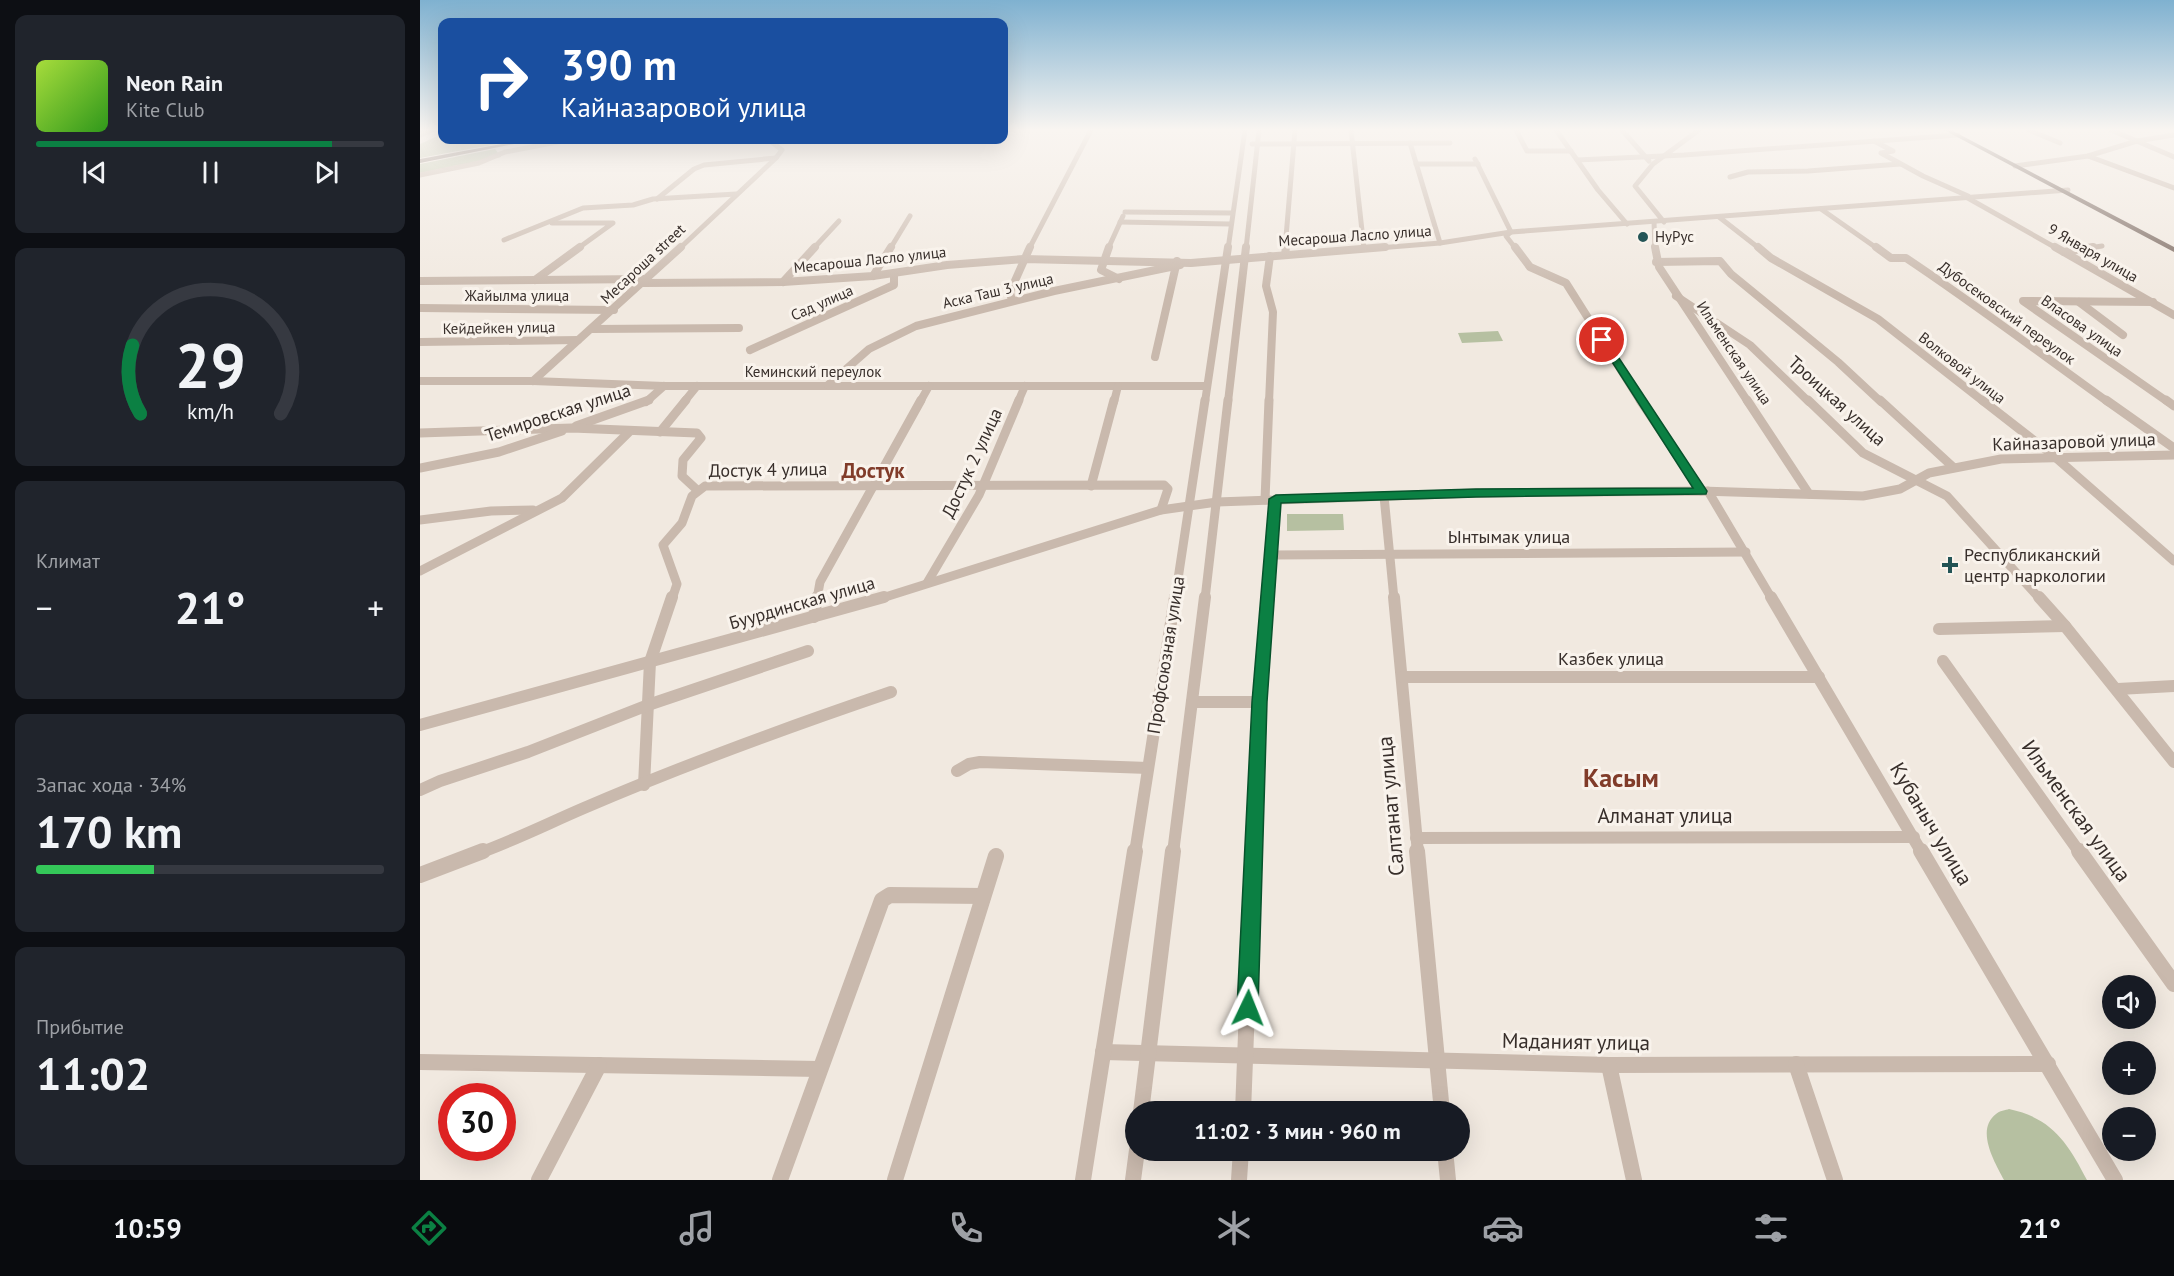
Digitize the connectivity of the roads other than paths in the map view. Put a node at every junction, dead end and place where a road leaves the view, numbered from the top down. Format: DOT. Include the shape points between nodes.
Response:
graph roads {
  1 [pos="674,185"];
  2 [pos="746,185"];
  3 [pos="1062,185"];
  4 [pos="1236,185"];
  5 [pos="1253,185"];
  6 [pos="1291,185"];
  7 [pos="1357,185"];
  8 [pos="1422,185"];
  9 [pos="1489,185"];
  10 [pos="1595,185"];
  11 [pos="1635,185"];
  12 [pos="1945,185"];
  13 [pos="2056,185"];
  14 [pos="2065,190"];
  15 [pos="736,194"];
  16 [pos="1968,197"];
  17 [pos="657,199"];
  18 [pos="1821,209"];
  19 [pos="910,216"];
  20 [pos="1719,217"];
  21 [pos="1231,218"];
  22 [pos="839,221"];
  23 [pos="1120,222"];
  24 [pos="1654,222"];
  25 [pos="1664,222"];
  26 [pos="548,223"];
  27 [pos="1627,224"];
  28 [pos="1511,232"];
  29 [pos="1363,239"];
  30 [pos="504,240"];
  31 [pos="1285,241"];
  32 [pos="1440,243"];
  33 [pos="2174,245"];
  34 [pos="2102,246"];
  35 [pos="1365,249"];
  36 [pos="2174,250"];
  37 [pos="2064,252"];
  38 [pos="1285,255"];
  39 [pos="1270,256"];
  40 [pos="1024,259"];
  41 [pos="1244,259"];
  42 [pos="1103,260"];
  43 [pos="1225,260"];
  44 [pos="1656,262"];
  45 [pos="1191,263"];
  46 [pos="1176,264"];
  47 [pos="894,274"];
  48 [pos="873,276"];
  49 [pos="1119,279"];
  50 [pos="535,280"];
  51 [pos="420,281"];
  52 [pos="645,281"];
  53 [pos="783,282"];
  54 [pos="1677,296"];
  55 [pos="1012,301"];
  56 [pos="2079,302"];
  57 [pos="2153,302"];
  58 [pos="420,308"];
  59 [pos="614,310"];
  60 [pos="2174,315"];
  61 [pos="739,328"];
  62 [pos="592,329"];
  63 [pos="2123,335"];
  64 [pos="578,340"];
  65 [pos="420,342"];
  66 [pos="750,350"];
  67 [pos="1155,357"];
  68 [pos="420,381"];
  69 [pos="533,381"];
  70 [pos="828,385"];
  71 [pos="664,386"];
  72 [pos="697,386"];
  73 [pos="929,386"];
  74 [pos="1025,386"];
  75 [pos="1118,386"];
  76 [pos="1207,386"];
  77 [pos="2174,406"];
  78 [pos="572,428"];
  79 [pos="629,432"];
  80 [pos="660,432"];
  81 [pos="420,433"];
  82 [pos="2174,448"];
  83 [pos="2174,455"];
  84 [pos="2054,456"];
  85 [pos="1953,467"];
  86 [pos="420,468"];
  87 [pos="1914,480"];
  88 [pos="874,486"];
  89 [pos="983,486"];
  90 [pos="1091,486"];
  91 [pos="696,489"];
  92 [pos="1705,491"];
  93 [pos="1809,494"];
  94 [pos="1384,496"];
  95 [pos="1270,499"];
  96 [pos="1216,502"];
  97 [pos="1190,504"];
  98 [pos="537,510"];
  99 [pos="1161,510"];
  100 [pos="420,520"];
  101 [pos="1746,552"];
  102 [pos="1390,554"];
  103 [pos="1273,555"];
  104 [pos="2174,561"];
  105 [pos="420,571"];
  106 [pos="927,583"];
  107 [pos="813,617"];
  108 [pos="2065,626"];
  109 [pos="1939,629"];
  110 [pos="808,651"];
  111 [pos="1943,661"];
  112 [pos="650,662"];
  113 [pos="1402,677"];
  114 [pos="1819,677"];
  115 [pos="2174,686"];
  116 [pos="2118,689"];
  117 [pos="891,692"];
  118 [pos="1192,702"];
  119 [pos="1259,702"];
  120 [pos="648,705"];
  121 [pos="420,725"];
  122 [pos="2174,762"];
  123 [pos="1148,768"];
  124 [pos="957,771"];
  125 [pos="644,785"];
  126 [pos="420,790"];
  127 [pos="1416,837"];
  128 [pos="1914,837"];
  129 [pos="996,856"];
  130 [pos="420,875"];
  131 [pos="983,896"];
  132 [pos="2174,984"];
  133 [pos="1103,1052"];
  134 [pos="1148,1052"];
  135 [pos="1246,1054"];
  136 [pos="1437,1060"];
  137 [pos="420,1062"];
  138 [pos="1796,1064"];
  139 [pos="2048,1064"];
  140 [pos="599,1065"];
  141 [pos="1609,1065"];
  142 [pos="819,1069"];
  143 [pos="1142,1101"];
  144 [pos="1244,1101"];
  145 [pos="1441,1101"];
  146 [pos="1136,1161"];
  147 [pos="1240,1161"];
  148 [pos="1446,1161"];
  149 [pos="539,1180"];
  150 [pos="780,1180"];
  151 [pos="895,1180"];
  152 [pos="1083,1180"];
  153 [pos="1133,1180"];
  154 [pos="1239,1180"];
  155 [pos="1448,1180"];
  156 [pos="1634,1180"];
  157 [pos="1835,1180"];
  158 [pos="2115,1180"];
  1 -- 17 [label="street"];
  2 -- 15 [label="street, Месароша street"];
  3 -- 40 [label="street"];
  4 -- 21 [label="street, Профсоюзная улица"];
  5 -- 41 [label="street, Профсоюзная улица"];
  6 -- 31 [label="street"];
  7 -- 29 [label="street"];
  8 -- 32 [label="street"];
  9 -- 28 [label="street"];
  10 -- 27 [label="street"];
  11 -- 25 [label="street"];
  12 -- 16 [label="street, 9 Января улица"];
  13 -- 14 [label="main road"];
  14 -- 16 [label="street, Месароша Ласло улица"];
  14 -- 33 [label="main road"];
  14 -- 36 [label="main road"];
  15 -- 17 [label="street"];
  15 -- 52 [label="street, Месароша street"];
  16 -- 18 [label="street, Месароша Ласло улица"];
  16 -- 37 [label="street, 9 Января улица"];
  17 -- 26 [label="street" via="633,205 578,208"];
  18 -- 20 [label="street, Месароша Ласло улица"];
  18 -- 82 [label="street, Дубосековский переулок" via="1891,258 1906,258 1982,309"];
  19 -- 48 [label="street"];
  20 -- 25 [label="street, Месароша Ласло улица"];
  20 -- 84 [label="street, Волковой улица" via="1771,258 1878,319"];
  21 -- 23 [label="street"];
  21 -- 23 [label="street" via="1126,208"];
  21 -- 43 [label="street, Профсоюзная улица"];
  22 -- 53 [label="street"];
  23 -- 42 [label="street"];
  24 -- 25 [label="street, Месароша Ласло улица"];
  24 -- 27 [label="street, Месароша Ласло улица"];
  24 -- 44 [label="street, Ильменская улица"];
  26 -- 30 [label="street"];
  26 -- 50 [label="street" via="613,223"];
  27 -- 28 [label="street, Месароша Ласло улица"];
  28 -- 32 [label="street, Месароша Ласло улица"];
  28 -- 92 [label="street, Кубаныч улица" via="1506,236 1530,267 1566,282 1651,417"];
  29 -- 31 [label="street"];
  29 -- 35 [label="street"];
  31 -- 38 [label="street"];
  32 -- 35 [label="street, Месароша Ласло улица"];
  34 -- 37 [label="street"];
  35 -- 38 [label="street, Месароша Ласло улица"];
  37 -- 57 [label="street, 9 Января улица"];
  38 -- 39 [label="street, Месароша Ласло улица"];
  39 -- 41 [label="street, Месароша Ласло улица"];
  39 -- 95 [label="street" via="1266,285 1273,312"];
  40 -- 42 [label="street, Месароша Ласло улица"];
  40 -- 47 [label="street, Месароша Ласло улица"];
  40 -- 55 [label="street" via="1010,292"];
  41 -- 43 [label="street, Месароша Ласло улица"];
  41 -- 96 [label="street, Профсоюзная улица"];
  42 -- 46 [label="street, Месароша Ласло улица"];
  42 -- 49 [label="street" via="1101,270"];
  43 -- 45 [label="street, Месароша Ласло улица"];
  43 -- 76 [label="street, Профсоюзная улица"];
  44 -- 54 [label="street, Ильменская улица"];
  44 -- 85 [label="street, Троицкая улица" via="1720,261"];
  45 -- 46 [label="street, Аска Таш 3 улица"];
  46 -- 49 [label="street, Аска Таш 3 улица"];
  46 -- 67 [label="street"];
  47 -- 48 [label="street, Месароша Ласло улица"];
  47 -- 66 [label="street, Сад улица" via="894,285"];
  48 -- 53 [label="street, Месароша Ласло улица"];
  49 -- 55 [label="street, Аска Таш 3 улица"];
  50 -- 51 [label="street, Месароша Ласло улица"];
  50 -- 52 [label="street, Месароша Ласло улица"];
  52 -- 53 [label="street, Месароша Ласло улица"];
  52 -- 59 [label="street, Месароша street"];
  54 -- 87 [label="street, Троицкая улица" via="1750,345 1863,453"];
  54 -- 93 [label="street, Ильменская улица"];
  55 -- 70 [label="street, Аска Таш 3 улица" via="935,320 892,337 869,349"];
  56 -- 57 [label="street, Власова улица"];
  56 -- 63 [label="street"];
  56 -- 77 [label="street, Власова улица" via="2023,301"];
  57 -- 60 [label="street, 9 Января улица"];
  58 -- 59 [label="street, Жайылма улица"];
  59 -- 62 [label="street, Месароша street"];
  61 -- 62 [label="street"];
  62 -- 64 [label="street, Месароша street"];
  64 -- 65 [label="street, Кейдейкен улица"];
  64 -- 69 [label="street, Месароша street"];
  68 -- 69 [label="street, Кеминский переулок"];
  69 -- 71 [label="street, Кеминский переулок"];
  70 -- 72 [label="street, Кеминский переулок"];
  70 -- 73 [label="street, Кеминский переулок"];
  71 -- 72 [label="street, Кеминский переулок"];
  71 -- 78 [label="street, Темировская улица" via="648,401"];
  72 -- 80 [label="street"];
  73 -- 74 [label="street, Кеминский переулок"];
  73 -- 88 [label="street"];
  74 -- 75 [label="street, Кеминский переулок"];
  74 -- 89 [label="street, Достук 2 улица"];
  75 -- 76 [label="street, Кеминский переулок"];
  75 -- 90 [label="street"];
  76 -- 97 [label="street, Профсоюзная улица"];
  78 -- 79 [label="street"];
  78 -- 81 [label="street"];
  78 -- 86 [label="street, Темировская улица" via="499,452"];
  79 -- 80 [label="street"];
  79 -- 98 [label="street" via="561,498"];
  80 -- 91 [label="street" via="700,435 682,460 682,476"];
  83 -- 84 [label="street, Кайназаровой улица"];
  84 -- 85 [label="street, Кайназаровой улица"];
  84 -- 104 [label="street, Волковой улица"];
  85 -- 87 [label="street, Кайназаровой улица"];
  87 -- 93 [label="street, Кайназаровой улица" via="1883,494"];
  87 -- 108 [label="street, Троицкая улица" via="1947,496"];
  88 -- 89 [label="street, Достук 4 улица"];
  88 -- 91 [label="street, Достук 4 улица"];
  88 -- 107 [label="street" via="820,582"];
  89 -- 90 [label="street, Достук 4 улица"];
  89 -- 106 [label="street, Достук 2 улица"];
  90 -- 99 [label="street, Достук 4 улица" via="1164,485 1168,489"];
  91 -- 112 [label="street, Достук 4 улица" via="684,520 663,545 677,584"];
  92 -- 93 [label="street, Кайназаровой улица"];
  92 -- 94 [label="street, Кайназаровой улица"];
  92 -- 101 [label="street, Кубаныч улица"];
  94 -- 95 [label="street, Кайназаровой улица"];
  94 -- 102 [label="street, Салтанат улица"];
  95 -- 96 [label="street, Кайназаровой улица"];
  95 -- 103 [label="street"];
  96 -- 97 [label="street, Кайназаровой улица"];
  96 -- 118 [label="street, Профсоюзная улица"];
  97 -- 99 [label="street, Буурдинская улица"];
  97 -- 123 [label="street, Профсоюзная улица"];
  98 -- 100 [label="street"];
  98 -- 105 [label="street"];
  99 -- 106 [label="street, Буурдинская улица"];
  101 -- 102 [label="street, Ынтымак улица"];
  101 -- 114 [label="street, Кубаныч улица"];
  102 -- 103 [label="street, Ынтымак улица"];
  102 -- 113 [label="street, Салтанат улица"];
  103 -- 119 [label="street"];
  106 -- 107 [label="street, Буурдинская улица"];
  107 -- 112 [label="street, Буурдинская улица"];
  108 -- 109 [label="street"];
  108 -- 116 [label="street, Троицкая улица"];
  110 -- 120 [label="street"];
  111 -- 132 [label="street, Ильменская улица"];
  112 -- 120 [label="street, Достук 4 улица"];
  112 -- 121 [label="street, Буурдинская улица"];
  113 -- 114 [label="street, Казбек улица"];
  113 -- 127 [label="street, Салтанат улица"];
  114 -- 128 [label="street, Кубаныч улица"];
  115 -- 116 [label="street"];
  116 -- 122 [label="street, Троицкая улица"];
  117 -- 125 [label="street" via="802,722"];
  118 -- 119 [label="street"];
  118 -- 134 [label="street, Профсоюзная улица"];
  119 -- 135 [label="street"];
  120 -- 125 [label="street, Достук 4 улица"];
  120 -- 126 [label="street"];
  123 -- 124 [label="street" via="980,762"];
  123 -- 133 [label="street, Профсоюзная улица"];
  125 -- 130 [label="street"];
  127 -- 128 [label="street, Алманат улица"];
  127 -- 136 [label="street, Салтанат улица"];
  128 -- 139 [label="street, Кубаныч улица"];
  129 -- 131 [label="street"];
  131 -- 142 [label="street" via="890,895 882,900"];
  131 -- 151 [label="street"];
  133 -- 134 [label="street, Маданият улица"];
  133 -- 152 [label="street, Профсоюзная улица"];
  134 -- 135 [label="street, Маданият улица"];
  134 -- 143 [label="street, Профсоюзная улица"];
  135 -- 136 [label="street, Маданият улица"];
  135 -- 144 [label="street"];
  136 -- 141 [label="street, Маданият улица"];
  136 -- 145 [label="street, Салтанат улица"];
  137 -- 140 [label="street"];
  138 -- 139 [label="street, Маданият улица"];
  138 -- 141 [label="street, Маданият улица"];
  138 -- 157 [label="street"];
  139 -- 158 [label="street, Кубаныч улица"];
  140 -- 142 [label="street"];
  140 -- 149 [label="street"];
  141 -- 156 [label="street"];
  142 -- 150 [label="street"];
  146 -- 153 [label="street"];
  147 -- 154 [label="street"];
  148 -- 155 [label="street"];
}
